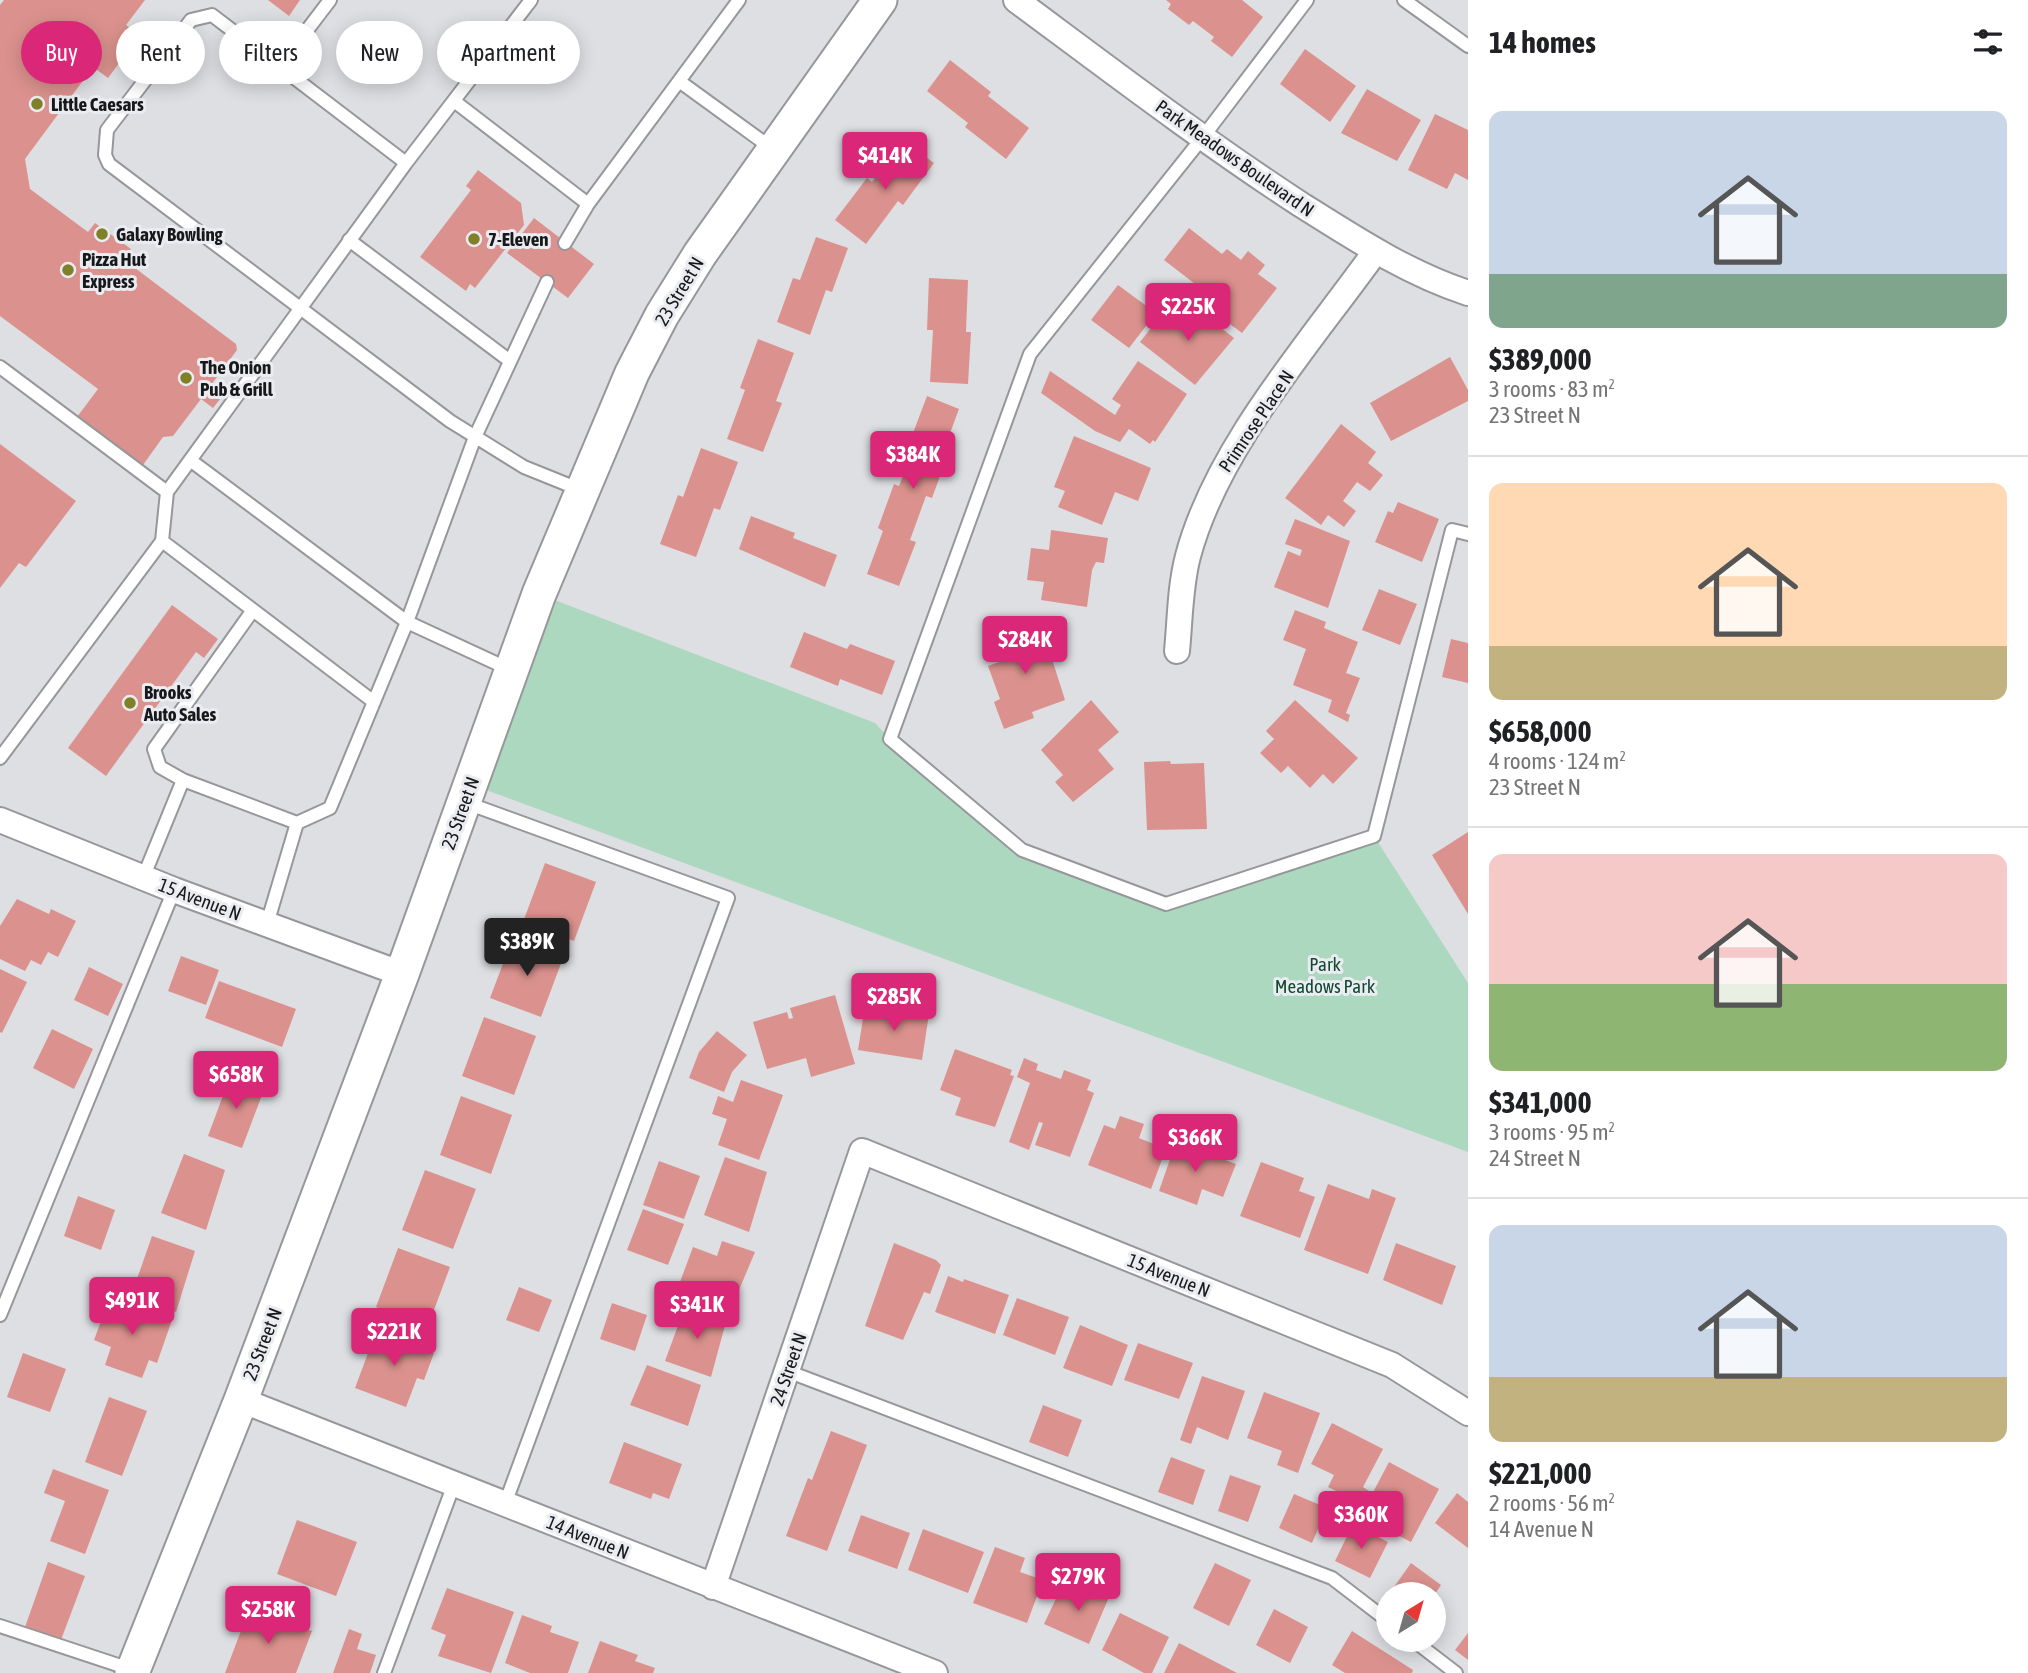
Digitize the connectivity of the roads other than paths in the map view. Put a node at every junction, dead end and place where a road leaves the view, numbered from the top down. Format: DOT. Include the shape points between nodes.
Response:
graph roads {
  1 [pos="330,0"];
  2 [pos="531,0"];
  3 [pos="739,0"];
  4 [pos="880,0"];
  5 [pos="1016,0"];
  6 [pos="1307,0"];
  7 [pos="1404,0"];
  8 [pos="220,21"];
  9 [pos="314,21"];
  10 [pos="1468,46"];
  11 [pos="679,81"];
  12 [pos="301,84"];
  13 [pos="454,101"];
  14 [pos="1203,137"];
  15 [pos="774,150"];
  16 [pos="406,163"];
  17 [pos="588,204"];
  18 [pos="349,240"];
  19 [pos="565,243"];
  20 [pos="1376,252"];
  21 [pos="547,282"];
  22 [pos="1468,293"];
  23 [pos="299,308"];
  24 [pos="510,360"];
  25 [pos="0,367"];
  26 [pos="475,437"];
  27 [pos="190,460"];
  28 [pos="583,491"];
  29 [pos="167,492"];
  30 [pos="1468,534"];
  31 [pos="162,541"];
  32 [pos="253,610"];
  33 [pos="407,622"];
  34 [pos="1177,651"];
  35 [pos="512,670"];
  36 [pos="374,702"];
  37 [pos="0,758"];
  38 [pos="183,780"];
  39 [pos="463,802"];
  40 [pos="0,820"];
  41 [pos="297,823"];
  42 [pos="144,878"];
  43 [pos="174,890"];
  44 [pos="267,924"];
  45 [pos="402,974"];
  46 [pos="862,1151"];
  47 [pos="0,1315"];
  48 [pos="787,1371"];
  49 [pos="242,1400"];
  50 [pos="1468,1413"];
  51 [pos="454,1484"];
  52 [pos="505,1504"];
  53 [pos="713,1587"];
  54 [pos="1376,1612"];
  55 [pos="0,1626"];
  56 [pos="1428,1652"];
  57 [pos="133,1672"];
  58 [pos="384,1673"];
  59 [pos="935,1673"];
  60 [pos="1456,1673"];
  1 -- 9 [label="lane"];
  2 -- 13 [label="lane"];
  3 -- 11 [label="lane"];
  4 -- 15 [label="street, 23 Street N"];
  5 -- 14 [label="street, Park Meadows Boulevard N"];
  6 -- 14 [label="lane"];
  7 -- 10 [label="lane"];
  8 -- 23 [label="lane" via="212,15 191,20 107,130 105,155 109,164"];
  11 -- 15 [label="lane"];
  11 -- 17 [label="lane"];
  12 -- 16 [label="lane"];
  13 -- 16 [label="lane"];
  13 -- 17 [label="lane"];
  14 -- 20 [label="street, Park Meadows Boulevard N"];
  14 -- 30 [label="lane" via="1030,354 890,739 1022,850 1166,904 1374,836 1451,530"];
  15 -- 28 [label="street, 23 Street N" via="662,315 632,373"];
  16 -- 18 [label="lane"];
  17 -- 19 [label="lane"];
  18 -- 23 [label="lane"];
  18 -- 24 [label="lane"];
  20 -- 22 [label="street, Park Meadows Boulevard N"];
  20 -- 34 [label="street, Primrose Place N" via="1235,446 1212,488 1188,558"];
  21 -- 24 [label="lane"];
  23 -- 26 [label="lane"];
  23 -- 27 [label="lane"];
  24 -- 26 [label="lane"];
  25 -- 29 [label="lane"];
  26 -- 28 [label="lane" via="524,467"];
  26 -- 33 [label="lane"];
  27 -- 29 [label="lane"];
  27 -- 33 [label="lane"];
  28 -- 35 [label="street, 23 Street N"];
  29 -- 31 [label="lane"];
  31 -- 32 [label="lane"];
  31 -- 37 [label="lane"];
  32 -- 36 [label="lane"];
  32 -- 38 [label="lane" via="154,749 160,767"];
  33 -- 35 [label="lane"];
  33 -- 36 [label="lane"];
  35 -- 39 [label="street, 23 Street N"];
  36 -- 41 [label="lane" via="330,808"];
  38 -- 41 [label="lane"];
  38 -- 42 [label="lane"];
  39 -- 45 [label="street, 23 Street N"];
  39 -- 52 [label="lane" via="728,898"];
  40 -- 42 [label="street, 15 Avenue N"];
  41 -- 44 [label="lane"];
  42 -- 43 [label="street, 15 Avenue N"];
  43 -- 44 [label="street, 15 Avenue N"];
  43 -- 47 [label="lane"];
  44 -- 45 [label="street, 15 Avenue N"];
  45 -- 49 [label="street, 23 Street N"];
  46 -- 48 [label="street, 24 Street N"];
  46 -- 50 [label="street, 15 Avenue N" via="1392,1365"];
  48 -- 53 [label="street, 24 Street N"];
  48 -- 54 [label="lane" via="1332,1578"];
  49 -- 51 [label="street, 14 Avenue N"];
  49 -- 57 [label="street, 23 Street N"];
  51 -- 52 [label="street, 14 Avenue N"];
  51 -- 58 [label="lane"];
  52 -- 53 [label="street, 14 Avenue N"];
  53 -- 59 [label="street, 14 Avenue N"];
  55 -- 57 [label="lane"];
  56 -- 60 [label="lane"];
}
